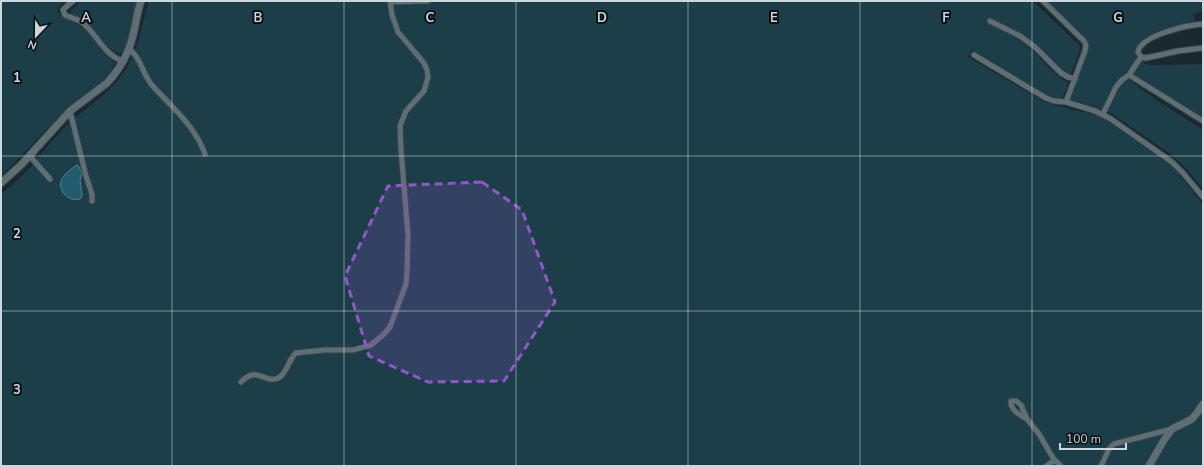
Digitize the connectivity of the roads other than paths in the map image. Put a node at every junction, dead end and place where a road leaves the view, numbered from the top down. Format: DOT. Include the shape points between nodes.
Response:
graph roads {
  1 [pos="73,1"];
  2 [pos="141,1"];
  3 [pos="428,1"];
  4 [pos="1043,1"];
  5 [pos="390,2"];
  6 [pos="990,21"];
  7 [pos="1203,24"];
  8 [pos="129,48"];
  9 [pos="1203,48"];
  10 [pos="974,55"];
  11 [pos="1142,57"];
  12 [pos="122,61"];
  13 [pos="1129,75"];
  14 [pos="1075,79"];
  15 [pos="1066,102"];
  16 [pos="70,111"];
  17 [pos="1103,114"];
  18 [pos="1203,121"];
  19 [pos="205,154"];
  20 [pos="29,155"];
  21 [pos="50,178"];
  22 [pos="1,183"];
  23 [pos="1203,197"];
  24 [pos="92,202"];
  25 [pos="241,382"];
  26 [pos="1203,404"];
  27 [pos="1027,419"];
  28 [pos="1172,429"];
  29 [pos="1055,460"];
  30 [pos="1046,466"];
  31 [pos="1061,466"];
  32 [pos="1101,466"];
  33 [pos="1149,466"];
  1 -- 12 [label="street" via="64,8 65,15 82,23 106,50"];
  2 -- 8 [label="street"];
  3 -- 5 [label="street"];
  4 -- 14 [label="street" via="1086,45"];
  5 -- 25 [label="street" via="398,32 424,63 428,77 424,91 406,111 400,126 408,246 406,284 393,320 384,334 366,347 296,354 280,378 275,380 252,375"];
  6 -- 14 [label="street" via="1020,36 1061,73"];
  7 -- 11 [label="street" via="1175,29 1147,41 1139,48"];
  8 -- 12 [label="street"];
  8 -- 19 [label="street" via="151,83 179,112 197,136"];
  9 -- 11 [label="street"];
  10 -- 15 [label="street" via="1042,96"];
  11 -- 13 [label="street"];
  12 -- 16 [label="street" via="107,83"];
  13 -- 17 [label="street" via="1116,87"];
  13 -- 18 [label="street"];
  14 -- 15 [label="street"];
  15 -- 17 [label="street"];
  16 -- 20 [label="street"];
  16 -- 24 [label="street"];
  17 -- 23 [label="street" via="1172,162"];
  20 -- 21 [label="street"];
  20 -- 22 [label="street"];
  26 -- 28 [label="street" via="1192,419"];
  27 -- 29 [label="street"];
  28 -- 32 [label="street" via="1111,446"];
  28 -- 33 [label="street"];
  29 -- 30 [label="street"];
  29 -- 31 [label="street"];
}
